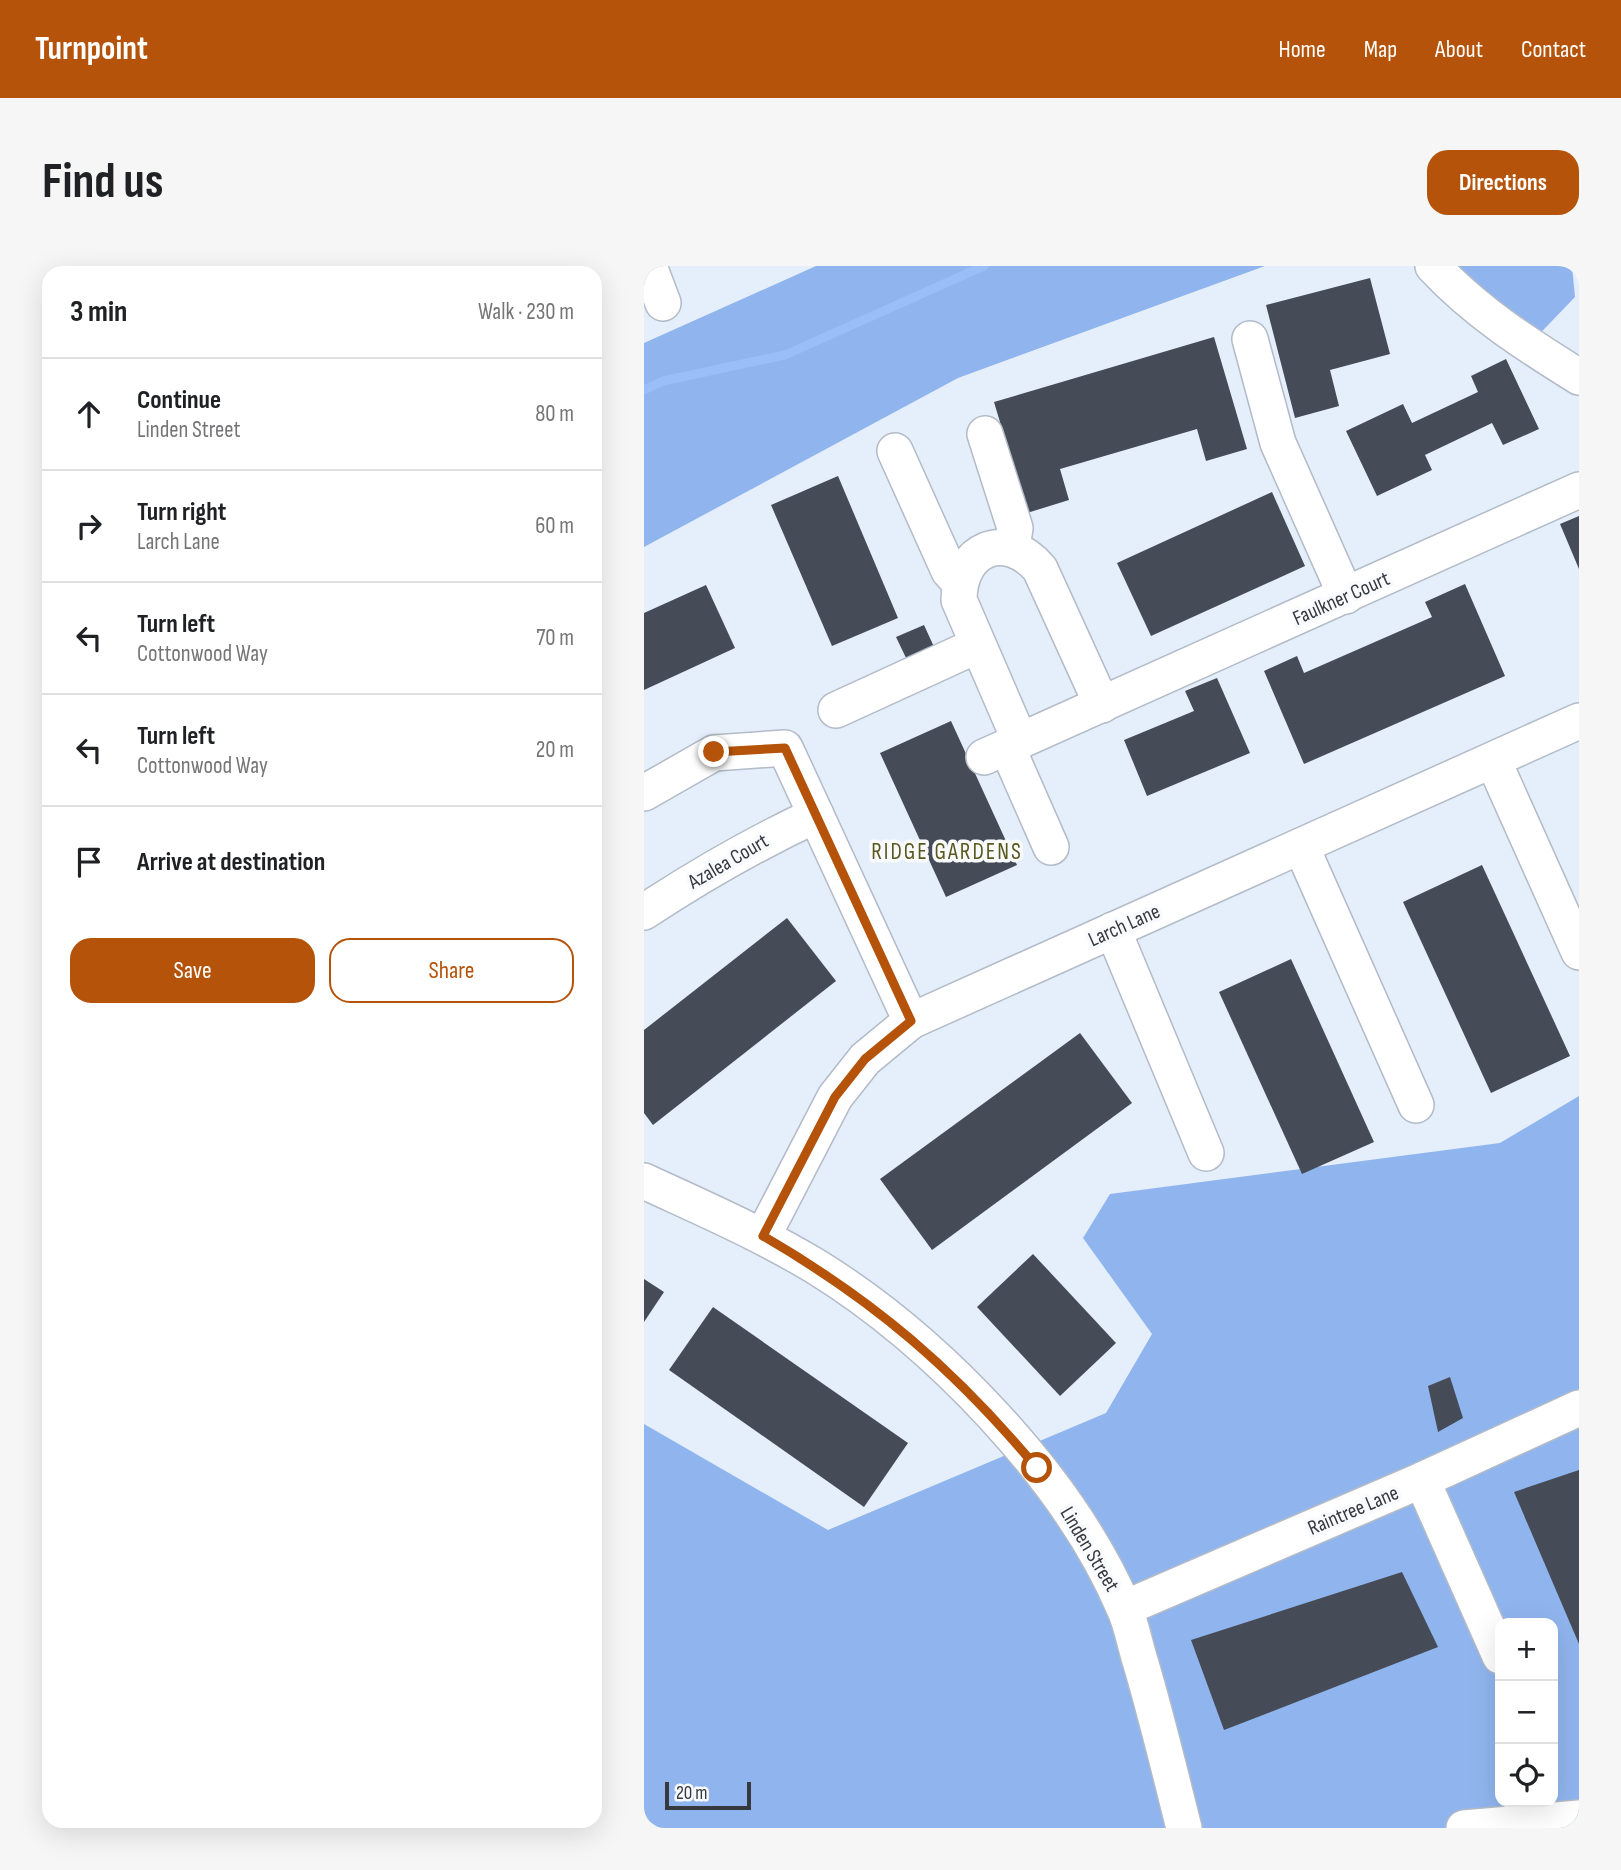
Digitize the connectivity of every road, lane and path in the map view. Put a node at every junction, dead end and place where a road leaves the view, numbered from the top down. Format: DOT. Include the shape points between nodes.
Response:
graph roads {
  1 [pos="649,266"];
  2 [pos="1433,266"];
  3 [pos="663,303"];
  4 [pos="1250,339"];
  5 [pos="1579,377"];
  6 [pos="985,435"];
  7 [pos="895,451"];
  8 [pos="1579,490"];
  9 [pos="1012,548"];
  10 [pos="959,582"];
  11 [pos="1346,596"];
  12 [pos="978,645"];
  13 [pos="1102,705"];
  14 [pos="836,710"];
  15 [pos="1579,721"];
  16 [pos="1003,748"];
  17 [pos="1493,760"];
  18 [pos="644,793"];
  19 [pos="816,815"];
  20 [pos="1301,846"];
  21 [pos="1051,847"];
  22 [pos="644,912"];
  23 [pos="1113,930"];
  24 [pos="1579,952"];
  25 [pos="911,1021"];
  26 [pos="1416,1105"];
  27 [pos="1206,1153"];
  28 [pos="644,1181"];
  29 [pos="763,1236"];
  30 [pos="1579,1408"];
  31 [pos="1422,1480"];
  32 [pos="1125,1608"];
  33 [pos="1495,1645"];
  34 [pos="1579,1818"];
  35 [pos="1184,1828"];
  36 [pos="1464,1828"];
  1 -- 3 [label="street"];
  2 -- 5 [label="street" via="1468,302 1506,331"];
  4 -- 11 [label="street" via="1278,443"];
  6 -- 9 [label="street" via="1016,528"];
  7 -- 10 [label="street" via="949,571"];
  8 -- 11 [label="street, Faulkner Court"];
  9 -- 10 [label="street" via="995,547 978,554 965,566"];
  9 -- 13 [label="street" via="1029,556 1040,569"];
  10 -- 12 [label="street" via="959,600"];
  11 -- 13 [label="street, Faulkner Court"];
  12 -- 14 [label="street"];
  12 -- 16 [label="street"];
  13 -- 16 [label="street, Faulkner Court"];
  15 -- 17 [label="street, Larch Lane"];
  16 -- 21 [label="street"];
  17 -- 20 [label="street, Larch Lane"];
  17 -- 24 [label="street"];
  18 -- 19 [label="street" via="714,752 785,748"];
  19 -- 22 [label="street, Azalea Court" via="760,841"];
  19 -- 25 [label="street"];
  20 -- 23 [label="street, Larch Lane"];
  20 -- 26 [label="street"];
  23 -- 25 [label="street, Larch Lane"];
  23 -- 27 [label="street"];
  25 -- 29 [label="street, Larch Lane" via="865,1059 835,1097"];
  28 -- 29 [label="street, Linden Street"];
  29 -- 32 [label="street, Linden Street" via="878,1310 989,1410 1081,1529"];
  30 -- 31 [label="street, Raintree Lane"];
  31 -- 32 [label="street, Raintree Lane"];
  31 -- 33 [label="street"];
  32 -- 35 [label="street, Linden Street"];
  34 -- 36 [label="street"];
}
